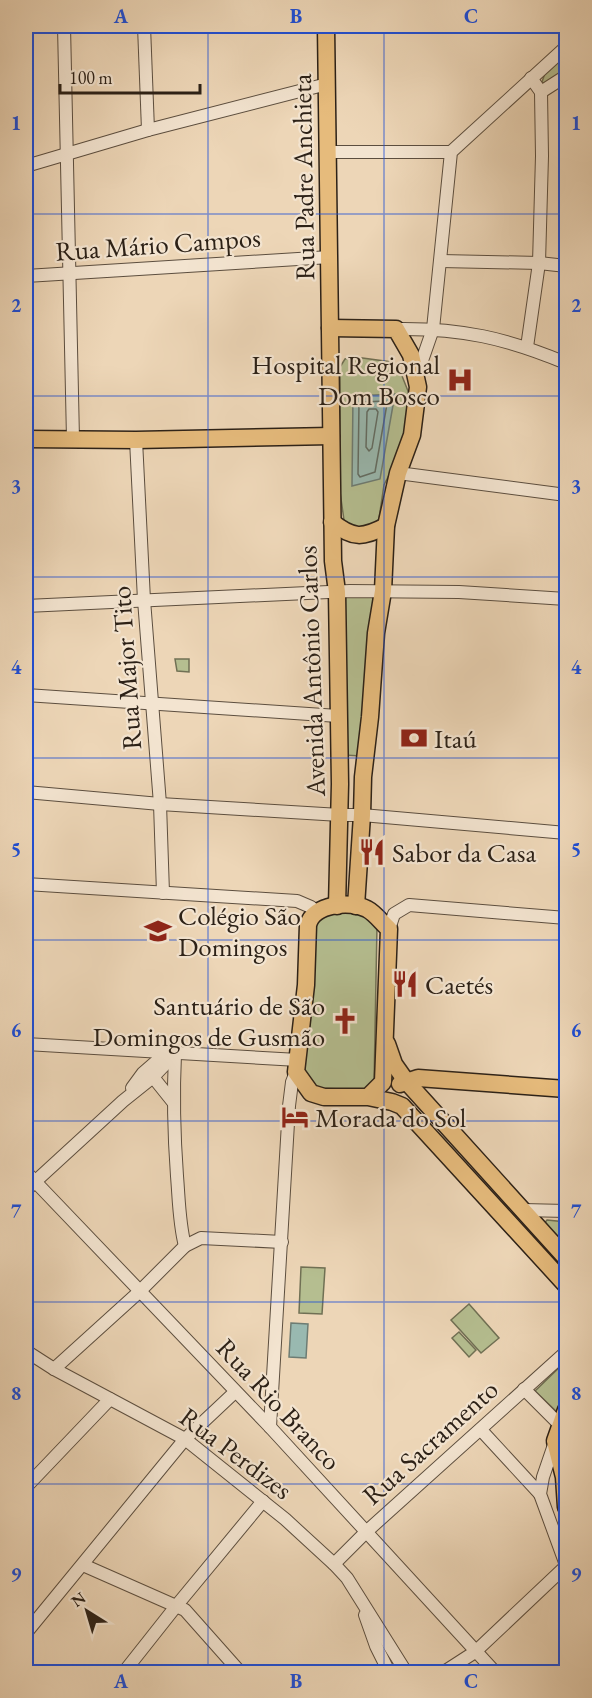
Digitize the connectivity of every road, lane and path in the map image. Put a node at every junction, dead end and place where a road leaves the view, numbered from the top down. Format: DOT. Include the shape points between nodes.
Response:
graph roads {
  1 [pos="64,26"];
  2 [pos="144,26"];
  3 [pos="326,26"];
  4 [pos="567,47"];
  5 [pos="567,76"];
  6 [pos="531,78"];
  7 [pos="327,84"];
  8 [pos="541,92"];
  9 [pos="148,129"];
  10 [pos="328,152"];
  11 [pos="450,152"];
  12 [pos="66,154"];
  13 [pos="26,166"];
  14 [pos="330,257"];
  15 [pos="441,261"];
  16 [pos="539,263"];
  17 [pos="567,266"];
  18 [pos="69,274"];
  19 [pos="26,276"];
  20 [pos="330,328"];
  21 [pos="396,329"];
  22 [pos="433,329"];
  23 [pos="527,347"];
  24 [pos="567,363"];
  25 [pos="417,375"];
  26 [pos="331,436"];
  27 [pos="26,439"];
  28 [pos="73,439"];
  29 [pos="136,440"];
  30 [pos="398,473"];
  31 [pos="567,495"];
  32 [pos="332,522"];
  33 [pos="386,526"];
  34 [pos="382,591"];
  35 [pos="337,592"];
  36 [pos="567,599"];
  37 [pos="144,600"];
  38 [pos="26,606"];
  39 [pos="26,695"];
  40 [pos="153,703"];
  41 [pos="338,716"];
  42 [pos="26,792"];
  43 [pos="160,804"];
  44 [pos="340,815"];
  45 [pos="362,815"];
  46 [pos="567,833"];
  47 [pos="26,884"];
  48 [pos="163,893"];
  49 [pos="337,906"];
  50 [pos="356,906"];
  51 [pos="315,912"];
  52 [pos="567,918"];
  53 [pos="389,929"];
  54 [pos="26,1044"];
  55 [pos="132,1051"];
  56 [pos="171,1054"];
  57 [pos="389,1062"];
  58 [pos="297,1066"];
  59 [pos="148,1075"];
  60 [pos="567,1078"];
  61 [pos="406,1081"];
  62 [pos="567,1089"];
  63 [pos="368,1097"];
  64 [pos="173,1102"];
  65 [pos="456,1135"];
  66 [pos="440,1149"];
  67 [pos="28,1181"];
  68 [pos="523,1210"];
  69 [pos="567,1211"];
  70 [pos="282,1242"];
  71 [pos="186,1246"];
  72 [pos="567,1258"];
  73 [pos="567,1285"];
  74 [pos="140,1292"];
  75 [pos="26,1351"];
  76 [pos="564,1354"];
  77 [pos="54,1369"];
  78 [pos="524,1389"];
  79 [pos="235,1392"];
  80 [pos="110,1399"];
  81 [pos="561,1426"];
  82 [pos="270,1427"];
  83 [pos="481,1430"];
  84 [pos="185,1439"];
  85 [pos="565,1470"];
  86 [pos="26,1486"];
  87 [pos="540,1494"];
  88 [pos="263,1501"];
  89 [pos="567,1508"];
  90 [pos="366,1532"];
  91 [pos="334,1564"];
  92 [pos="83,1565"];
  93 [pos="567,1565"];
  94 [pos="177,1605"];
  95 [pos="362,1605"];
  96 [pos="26,1634"];
  97 [pos="475,1652"];
  98 [pos="124,1672"];
  99 [pos="240,1672"];
  100 [pos="389,1672"];
  101 [pos="406,1672"];
  102 [pos="444,1672"];
  103 [pos="495,1672"];
  1 -- 12 [label="street"];
  2 -- 9 [label="street"];
  3 -- 7 [label="main road, Rua Padre Anchieta"];
  4 -- 6 [label="street"];
  5 -- 8 [label="street"];
  6 -- 8 [label="street"];
  6 -- 11 [label="street"];
  7 -- 9 [label="street"];
  7 -- 10 [label="main road, Rua Padre Anchieta"];
  8 -- 16 [label="street"];
  9 -- 12 [label="street"];
  10 -- 11 [label="street"];
  10 -- 14 [label="main road, Rua Padre Anchieta"];
  11 -- 15 [label="street"];
  12 -- 13 [label="street"];
  12 -- 18 [label="street"];
  14 -- 18 [label="street, Rua Mário Campos"];
  14 -- 20 [label="main road, Rua Padre Anchieta"];
  15 -- 16 [label="street"];
  15 -- 22 [label="street"];
  16 -- 17 [label="street"];
  16 -- 23 [label="street"];
  18 -- 19 [label="street, Rua Mário Campos"];
  18 -- 28 [label="street"];
  20 -- 21 [label="main road"];
  20 -- 26 [label="main road, Rua Padre Anchieta"];
  21 -- 22 [label="street"];
  21 -- 25 [label="main road"];
  22 -- 23 [label="street" via="492,337"];
  22 -- 25 [label="street"];
  23 -- 24 [label="street"];
  25 -- 30 [label="main road, Avenida Antônio Carlos" via="412,435"];
  26 -- 29 [label="main road"];
  26 -- 32 [label="main road, Avenida Antônio Carlos"];
  27 -- 28 [label="main road"];
  28 -- 29 [label="main road"];
  29 -- 37 [label="street, Rua Major Tito"];
  30 -- 31 [label="street"];
  30 -- 33 [label="main road, Avenida Antônio Carlos"];
  32 -- 33 [label="main road" via="352,535 370,534"];
  32 -- 35 [label="main road, Avenida Antônio Carlos"];
  33 -- 34 [label="main road, Avenida Antônio Carlos"];
  34 -- 35 [label="street"];
  34 -- 36 [label="street"];
  34 -- 45 [label="main road, Avenida Antônio Carlos"];
  35 -- 37 [label="street"];
  35 -- 41 [label="main road, Avenida Antônio Carlos"];
  37 -- 38 [label="street"];
  37 -- 40 [label="street, Rua Major Tito"];
  39 -- 40 [label="street"];
  40 -- 41 [label="street"];
  40 -- 43 [label="street, Rua Major Tito"];
  41 -- 44 [label="main road, Avenida Antônio Carlos"];
  42 -- 43 [label="street"];
  43 -- 44 [label="street"];
  43 -- 48 [label="street, Rua Major Tito"];
  44 -- 45 [label="street"];
  44 -- 49 [label="main road, Avenida Antônio Carlos"];
  45 -- 46 [label="street"];
  45 -- 50 [label="main road, Avenida Antônio Carlos"];
  47 -- 48 [label="street"];
  48 -- 51 [label="street" via="297,901"];
  49 -- 50 [label="main road"];
  49 -- 51 [label="main road"];
  50 -- 53 [label="main road" via="367,909"];
  51 -- 58 [label="main road" via="308,925"];
  52 -- 53 [label="street" via="409,905 394,914"];
  53 -- 57 [label="main road" via="385,1038"];
  54 -- 55 [label="street"];
  55 -- 56 [label="street"];
  55 -- 59 [label="street"];
  56 -- 58 [label="street"];
  56 -- 59 [label="street"];
  56 -- 64 [label="street"];
  57 -- 60 [label="main road"];
  57 -- 61 [label="main road"];
  57 -- 63 [label="main road" via="383,1082"];
  58 -- 63 [label="main road" via="311,1093 324,1097"];
  58 -- 70 [label="street" via="289,1106"];
  59 -- 64 [label="street"];
  59 -- 67 [label="street"];
  61 -- 62 [label="main road" via="418,1078"];
  61 -- 63 [label="main road"];
  61 -- 65 [label="main road"];
  63 -- 66 [label="main road" via="402,1106"];
  64 -- 71 [label="street" via="180,1228"];
  65 -- 66 [label="main road"];
  65 -- 68 [label="main road"];
  66 -- 73 [label="main road"];
  67 -- 74 [label="street, Rua Rio Branco"];
  68 -- 69 [label="street"];
  68 -- 72 [label="main road"];
  70 -- 71 [label="street" via="201,1238"];
  70 -- 82 [label="street"];
  71 -- 74 [label="street"];
  74 -- 77 [label="street"];
  74 -- 79 [label="street, Rua Rio Branco"];
  75 -- 77 [label="street, Rua Perdizes"];
  76 -- 78 [label="street, Rua Sacramento"];
  77 -- 80 [label="street, Rua Perdizes"];
  78 -- 81 [label="street"];
  78 -- 83 [label="street, Rua Sacramento"];
  79 -- 82 [label="street, Rua Rio Branco"];
  79 -- 84 [label="street"];
  80 -- 84 [label="street, Rua Perdizes"];
  80 -- 86 [label="street"];
  81 -- 85 [label="main road"];
  81 -- 87 [label="street"];
  82 -- 90 [label="street, Rua Rio Branco"];
  83 -- 87 [label="street"];
  83 -- 90 [label="street, Rua Sacramento"];
  84 -- 88 [label="street, Rua Perdizes"];
  84 -- 92 [label="street"];
  85 -- 89 [label="main road"];
  87 -- 93 [label="street"];
  88 -- 91 [label="street, Rua Perdizes"];
  88 -- 94 [label="street"];
  90 -- 91 [label="street, Rua Sacramento"];
  90 -- 97 [label="street, Rua Rio Branco"];
  91 -- 95 [label="street, Rua Perdizes"];
  92 -- 94 [label="street"];
  92 -- 96 [label="street"];
  93 -- 97 [label="street"];
  94 -- 98 [label="street"];
  94 -- 99 [label="street"];
  95 -- 100 [label="street"];
  95 -- 101 [label="street"];
  97 -- 102 [label="street"];
  97 -- 103 [label="street, Rua Rio Branco"];
}
